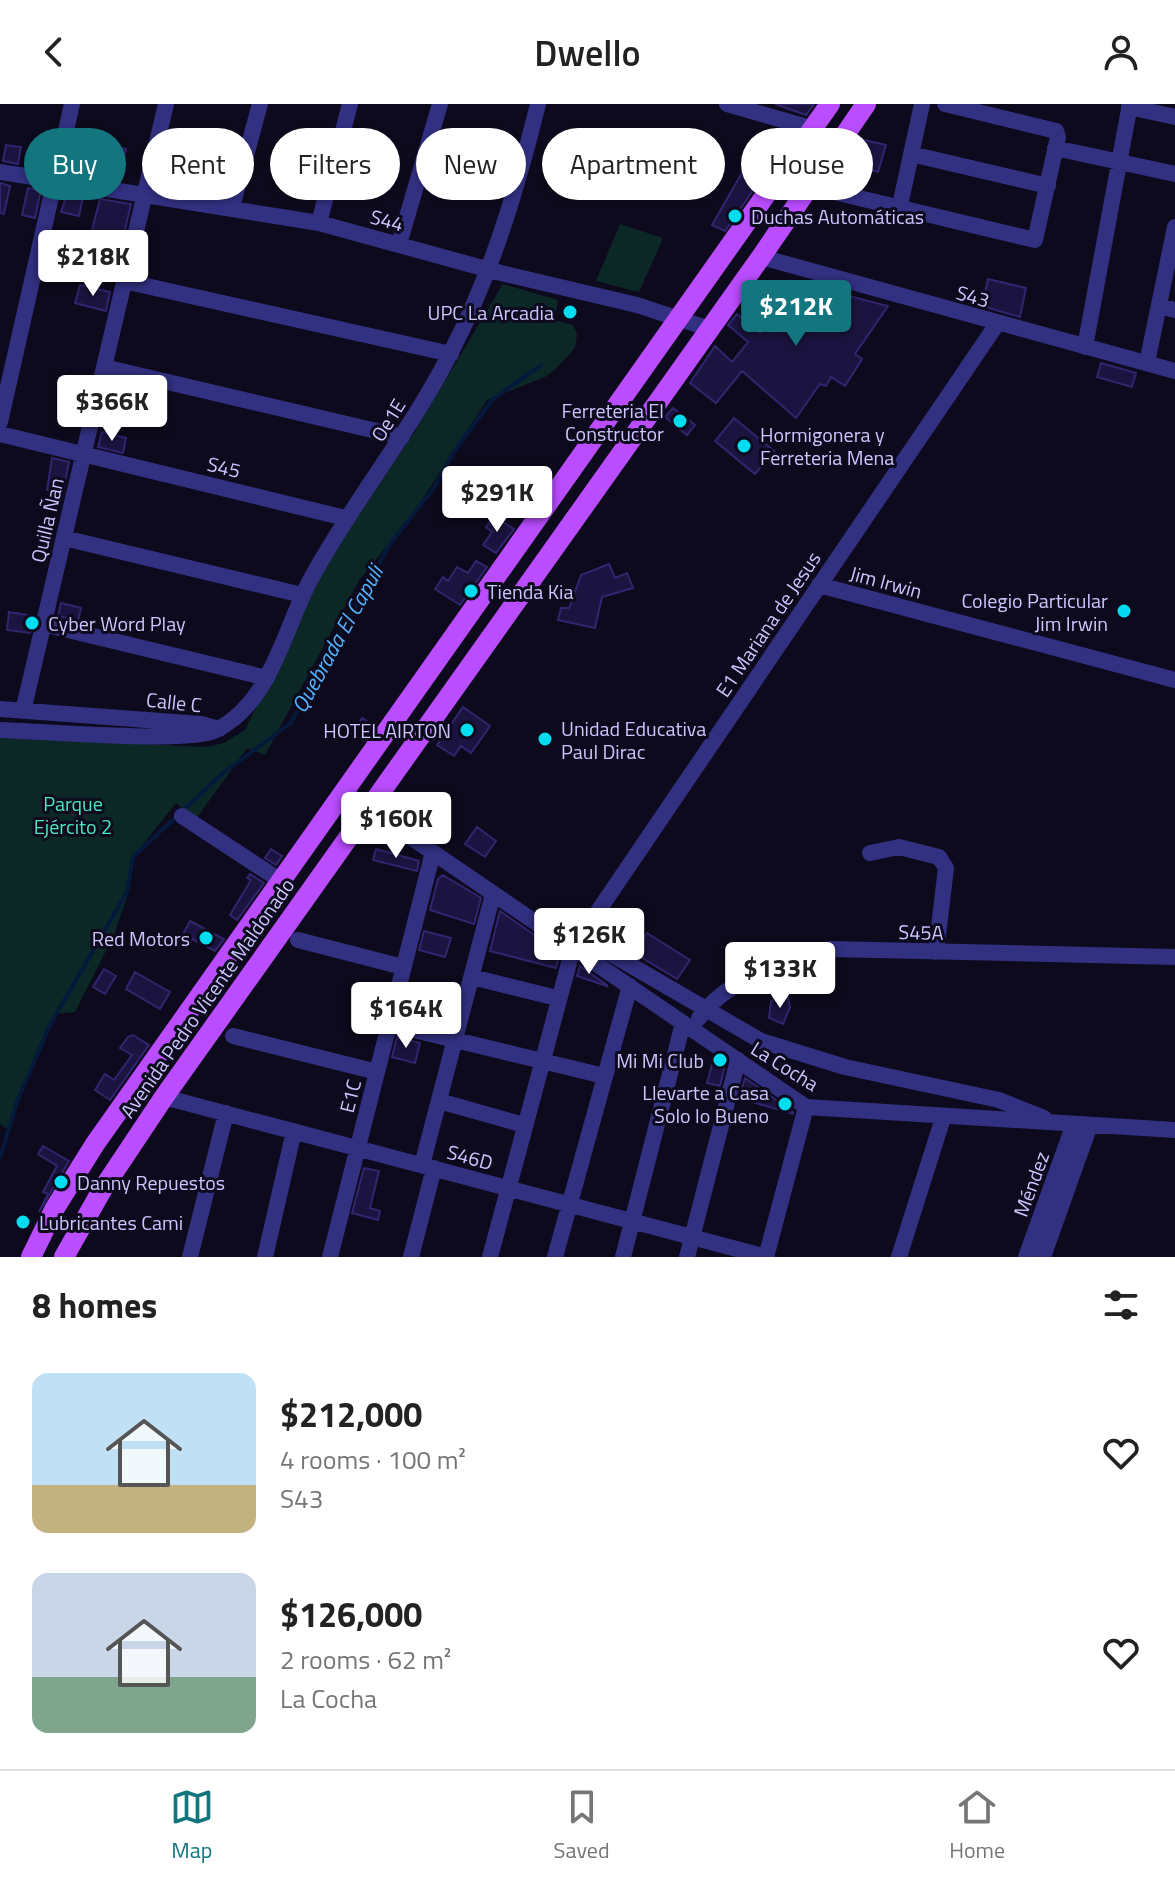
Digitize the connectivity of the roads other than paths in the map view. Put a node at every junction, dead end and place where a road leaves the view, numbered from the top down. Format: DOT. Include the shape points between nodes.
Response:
graph roads {
  1 [pos="72,104"];
  2 [pos="166,104"];
  3 [pos="260,104"];
  4 [pos="350,104"];
  5 [pos="440,104"];
  6 [pos="538,104"];
  7 [pos="727,104"];
  8 [pos="830,104"];
  9 [pos="866,104"];
  10 [pos="922,104"];
  11 [pos="945,104"];
  12 [pos="1130,106"];
  13 [pos="775,110"];
  14 [pos="1175,117"];
  15 [pos="67,128"];
  16 [pos="160,128"];
  17 [pos="812,128"];
  18 [pos="815,128"];
  19 [pos="849,128"];
  20 [pos="1056,140"];
  21 [pos="911,154"];
  22 [pos="1118,162"];
  23 [pos="0,172"];
  24 [pos="1175,174"];
  25 [pos="24,175"];
  26 [pos="1048,186"];
  27 [pos="51,200"];
  28 [pos="143,200"];
  29 [pos="188,200"];
  30 [pos="764,200"];
  31 [pos="800,200"];
  32 [pos="862,200"];
  33 [pos="232,207"];
  34 [pos="899,210"];
  35 [pos="319,223"];
  36 [pos="1175,227"];
  37 [pos="399,244"];
  38 [pos="761,257"];
  39 [pos="488,268"];
  40 [pos="124,281"];
  41 [pos="1167,308"];
  42 [pos="680,318"];
  43 [pos="997,324"];
  44 [pos="710,329"];
  45 [pos="1085,347"];
  46 [pos="451,354"];
  47 [pos="1147,363"];
  48 [pos="104,367"];
  49 [pos="1175,371"];
  50 [pos="0,422"];
  51 [pos="0,434"];
  52 [pos="402,437"];
  53 [pos="84,453"];
  54 [pos="345,518"];
  55 [pos="64,538"];
  56 [pos="819,585"];
  57 [pos="302,595"];
  58 [pos="43,624"];
  59 [pos="267,678"];
  60 [pos="1175,680"];
  61 [pos="0,709"];
  62 [pos="23,711"];
  63 [pos="219,729"];
  64 [pos="0,730"];
  65 [pos="343,791"];
  66 [pos="369,808"];
  67 [pos="182,816"];
  68 [pos="433,852"];
  69 [pos="870,853"];
  70 [pos="281,881"];
  71 [pos="493,894"];
  72 [pos="298,940"];
  73 [pos="573,948"];
  74 [pos="936,952"];
  75 [pos="1175,957"];
  76 [pos="403,967"];
  77 [pos="472,977"];
  78 [pos="630,986"];
  79 [pos="557,998"];
  80 [pos="705,1010"];
  81 [pos="389,1024"];
  82 [pos="687,1026"];
  83 [pos="233,1036"];
  84 [pos="455,1040"];
  85 [pos="738,1060"];
  86 [pos="541,1062"];
  87 [pos="377,1072"];
  88 [pos="604,1076"];
  89 [pos="164,1097"];
  90 [pos="439,1101"];
  91 [pos="806,1107"];
  92 [pos="226,1113"];
  93 [pos="943,1118"];
  94 [pos="1074,1124"];
  95 [pos="524,1125"];
  96 [pos="1175,1130"];
  97 [pos="294,1131"];
  98 [pos="357,1148"];
  99 [pos="428,1167"];
  100 [pos="508,1188"];
  101 [pos="569,1204"];
  102 [pos="632,1221"];
  103 [pos="692,1237"];
  104 [pos="31,1257"];
  105 [pos="64,1257"];
  106 [pos="190,1257"];
  107 [pos="265,1257"];
  108 [pos="330,1257"];
  109 [pos="411,1257"];
  110 [pos="490,1257"];
  111 [pos="555,1257"];
  112 [pos="623,1257"];
  113 [pos="687,1257"];
  114 [pos="766,1257"];
  115 [pos="899,1257"];
  116 [pos="1026,1257"];
  117 [pos="1043,1257"];
  1 -- 15 [label="street"];
  2 -- 16 [label="street, Quilla Ñan"];
  3 -- 33 [label="street"];
  4 -- 35 [label="street"];
  5 -- 37 [label="street"];
  6 -- 39 [label="street, Oe1E"];
  7 -- 13 [label="street"];
  8 -- 18 [label="main road, Avenida Pedro Vicente Maldonado"];
  9 -- 19 [label="main road, Avenida Pedro Vicente Maldonado"];
  10 -- 21 [label="street"];
  11 -- 20 [label="street"];
  12 -- 14 [label="street"];
  12 -- 22 [label="street"];
  13 -- 17 [label="street"];
  20 -- 22 [label="street"];
  20 -- 26 [label="street"];
  21 -- 26 [label="street"];
  21 -- 34 [label="street"];
  22 -- 24 [label="street"];
  22 -- 45 [label="street"];
  23 -- 25 [label="street, S44"];
  26 -- 34 [label="street" via="1035,240"];
  27 -- 50 [label="street"];
  28 -- 40 [label="street, Quilla Ñan"];
  29 -- 33 [label="street, S44"];
  30 -- 42 [label="main road, Avenida Pedro Vicente Maldonado"];
  31 -- 38 [label="main road, Avenida Pedro Vicente Maldonado"];
  32 -- 34 [label="street"];
  33 -- 35 [label="street, S44"];
  35 -- 37 [label="street, S44"];
  36 -- 41 [label="street"];
  37 -- 39 [label="street, S44"];
  38 -- 43 [label="street, S43"];
  38 -- 44 [label="main road, Avenida Pedro Vicente Maldonado"];
  39 -- 42 [label="street, S44"];
  39 -- 46 [label="street, Oe1E"];
  40 -- 46 [label="street"];
  40 -- 48 [label="street, Quilla Ñan"];
  41 -- 47 [label="street"];
  42 -- 44 [label="street, S44"];
  42 -- 65 [label="main road, Avenida Pedro Vicente Maldonado"];
  43 -- 45 [label="street, S43"];
  43 -- 56 [label="street, E1 Mariana de Jesus"];
  44 -- 66 [label="main road, Avenida Pedro Vicente Maldonado"];
  45 -- 47 [label="street, S43"];
  46 -- 52 [label="street, Oe1E"];
  47 -- 49 [label="street, S43"];
  48 -- 52 [label="street"];
  48 -- 53 [label="street, Quilla Ñan"];
  51 -- 53 [label="street, S45"];
  52 -- 54 [label="street, Oe1E"];
  53 -- 54 [label="street, S45"];
  53 -- 55 [label="street, Quilla Ñan"];
  54 -- 57 [label="street, Oe1E"];
  55 -- 57 [label="street"];
  55 -- 58 [label="street, Quilla Ñan"];
  56 -- 60 [label="street, Jim Irwin"];
  56 -- 73 [label="street, E1 Mariana de Jesus"];
  57 -- 59 [label="street, Oe1E"];
  58 -- 59 [label="street"];
  58 -- 62 [label="street, Quilla Ñan"];
  59 -- 63 [label="street, Oe1E" via="244,712"];
  61 -- 62 [label="street, Calle C"];
  62 -- 63 [label="street, Calle C"];
  63 -- 64 [label="street, Calle C" via="202,736"];
  65 -- 66 [label="street, La Cocha"];
  65 -- 70 [label="main road, Avenida Pedro Vicente Maldonado"];
  66 -- 68 [label="street, La Cocha"];
  66 -- 89 [label="main road, Avenida Pedro Vicente Maldonado"];
  67 -- 70 [label="street"];
  68 -- 71 [label="street, La Cocha"];
  68 -- 76 [label="street, E1C"];
  69 -- 74 [label="street" via="899,847 939,857 946,868"];
  70 -- 104 [label="main road, Avenida Pedro Vicente Maldonado" via="95,1144"];
  71 -- 73 [label="street, La Cocha"];
  71 -- 77 [label="street"];
  72 -- 76 [label="street"];
  73 -- 78 [label="street, La Cocha"];
  73 -- 79 [label="street, E1 Mariana de Jesus"];
  73 -- 80 [label="street, La Cocha" via="606,951"];
  74 -- 75 [label="street, S45A"];
  74 -- 80 [label="street, S45A" via="831,949 751,976"];
  76 -- 81 [label="street, E1C"];
  77 -- 79 [label="street"];
  77 -- 84 [label="street"];
  78 -- 82 [label="street, La Cocha"];
  78 -- 88 [label="street"];
  79 -- 86 [label="street, E1 Mariana de Jesus"];
  80 -- 82 [label="street, S45A"];
  80 -- 94 [label="street, La Cocha" via="761,1041 845,1067 999,1100"];
  81 -- 84 [label="street"];
  81 -- 87 [label="street, E1C"];
  82 -- 85 [label="street, La Cocha"];
  82 -- 102 [label="street"];
  83 -- 87 [label="street"];
  84 -- 86 [label="street"];
  84 -- 90 [label="street"];
  85 -- 91 [label="street, La Cocha"];
  85 -- 103 [label="street"];
  86 -- 88 [label="street"];
  86 -- 95 [label="street, E1 Mariana de Jesus"];
  87 -- 98 [label="street, E1C"];
  88 -- 101 [label="street"];
  89 -- 92 [label="street, S46D"];
  89 -- 105 [label="main road, Avenida Pedro Vicente Maldonado"];
  90 -- 95 [label="street"];
  90 -- 99 [label="street"];
  91 -- 93 [label="street, La Cocha"];
  91 -- 114 [label="street"];
  92 -- 97 [label="street, S46D"];
  92 -- 106 [label="street"];
  93 -- 94 [label="street, La Cocha"];
  93 -- 115 [label="street"];
  94 -- 96 [label="street, La Cocha"];
  94 -- 116 [label="street, Méndez"];
  94 -- 117 [label="street, Méndez"];
  95 -- 100 [label="street, E1 Mariana de Jesus"];
  97 -- 98 [label="street, S46D"];
  97 -- 107 [label="street"];
  98 -- 99 [label="street, S46D"];
  98 -- 108 [label="street, E1C"];
  99 -- 100 [label="street, S46D"];
  99 -- 109 [label="street"];
  100 -- 101 [label="street, S46D"];
  100 -- 110 [label="street, E1 Mariana de Jesus"];
  101 -- 102 [label="street, S46D"];
  101 -- 111 [label="street"];
  102 -- 103 [label="street, S46D"];
  102 -- 112 [label="street"];
  103 -- 113 [label="street"];
  103 -- 114 [label="street, S46D"];
}
